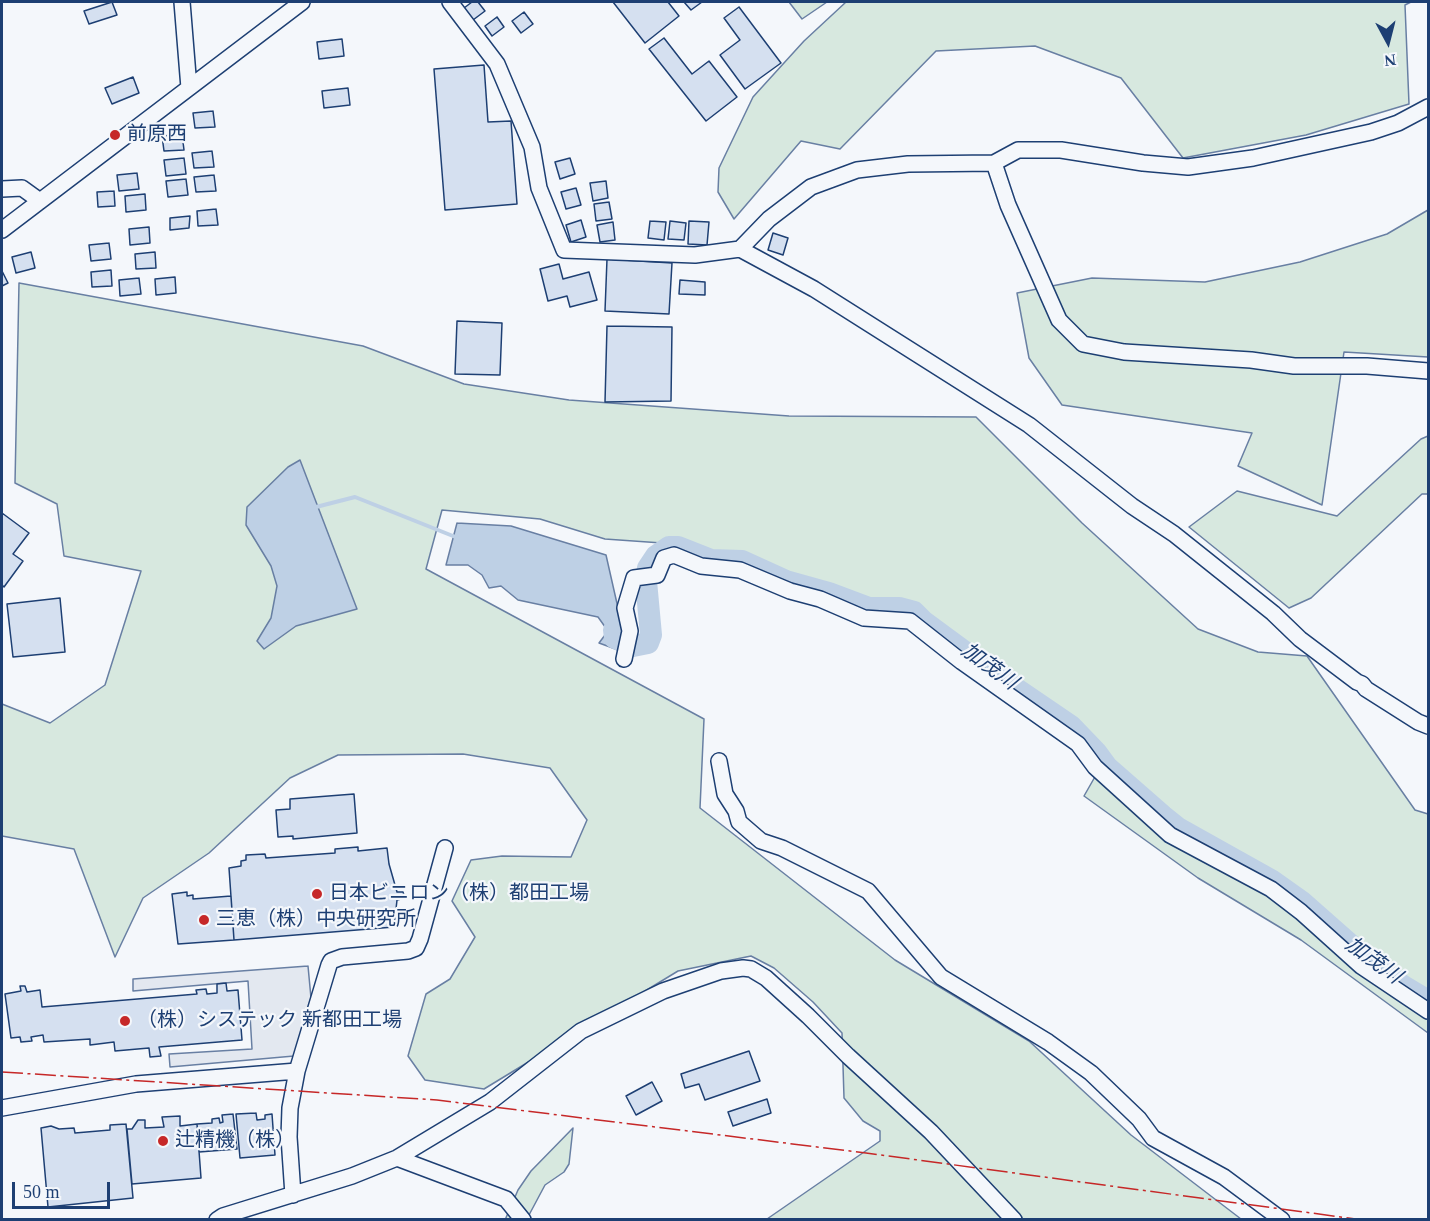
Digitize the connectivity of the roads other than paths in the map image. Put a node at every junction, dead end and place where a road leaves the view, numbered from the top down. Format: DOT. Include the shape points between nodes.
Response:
graph roads {
  1 [pos="182,2"];
  2 [pos="302,2"];
  3 [pos="450,2"];
  4 [pos="189,88"];
  5 [pos="1428,107"];
  6 [pos="994,163"];
  7 [pos="2,189"];
  8 [pos="40,201"];
  9 [pos="2,230"];
  10 [pos="740,249"];
  11 [pos="1428,370"];
  12 [pos="624,659"];
  13 [pos="1428,726"];
  14 [pos="718,761"];
  15 [pos="445,848"];
  16 [pos="1428,1011"];
  17 [pos="297,1071"];
  18 [pos="2,1108"];
  19 [pos="397,1158"];
  20 [pos="292,1195"];
  21 [pos="217,1220"];
  22 [pos="524,1220"];
  23 [pos="1014,1220"];
  24 [pos="1282,1220"];
  1 -- 4 [label="street"];
  2 -- 4 [label="street"];
  3 -- 10 [label="street" via="497,64 532,147 539,188 564,250 695,255"];
  4 -- 8 [label="street"];
  5 -- 6 [label="street" via="1371,132 1252,158 1188,167 1061,150 1018,150"];
  6 -- 10 [label="street" via="908,164 857,170 811,187 769,219"];
  6 -- 11 [label="street" via="1008,205 1059,320 1083,344 1124,352 1294,366"];
  7 -- 8 [label="street" via="22,188"];
  8 -- 9 [label="street"];
  10 -- 13 [label="street" via="814,289 1029,425 1174,534 1366,689"];
  12 -- 16 [label="street" via="630,631 625,608 634,578 657,575 664,558 674,555 701,566 740,570 864,618 909,621 1078,744 1095,767 1170,835 1271,889 1361,966"];
  14 -- 24 [label="street" via="725,794 739,822 761,841 868,891 941,977 1048,1042 1091,1073 1153,1138 1224,1177"];
  15 -- 17 [label="street" via="416,948 332,961"];
  17 -- 18 [label="street" via="136,1084"];
  17 -- 20 [label="street" via="289,1123"];
  19 -- 20 [label="street"];
  19 -- 22 [label="street" via="506,1199"];
  19 -- 23 [label="street" via="490,1102 581,1030 663,991 721,971 743,968 766,978 808,1016 931,1132"];
  20 -- 21 [label="street"];
}
